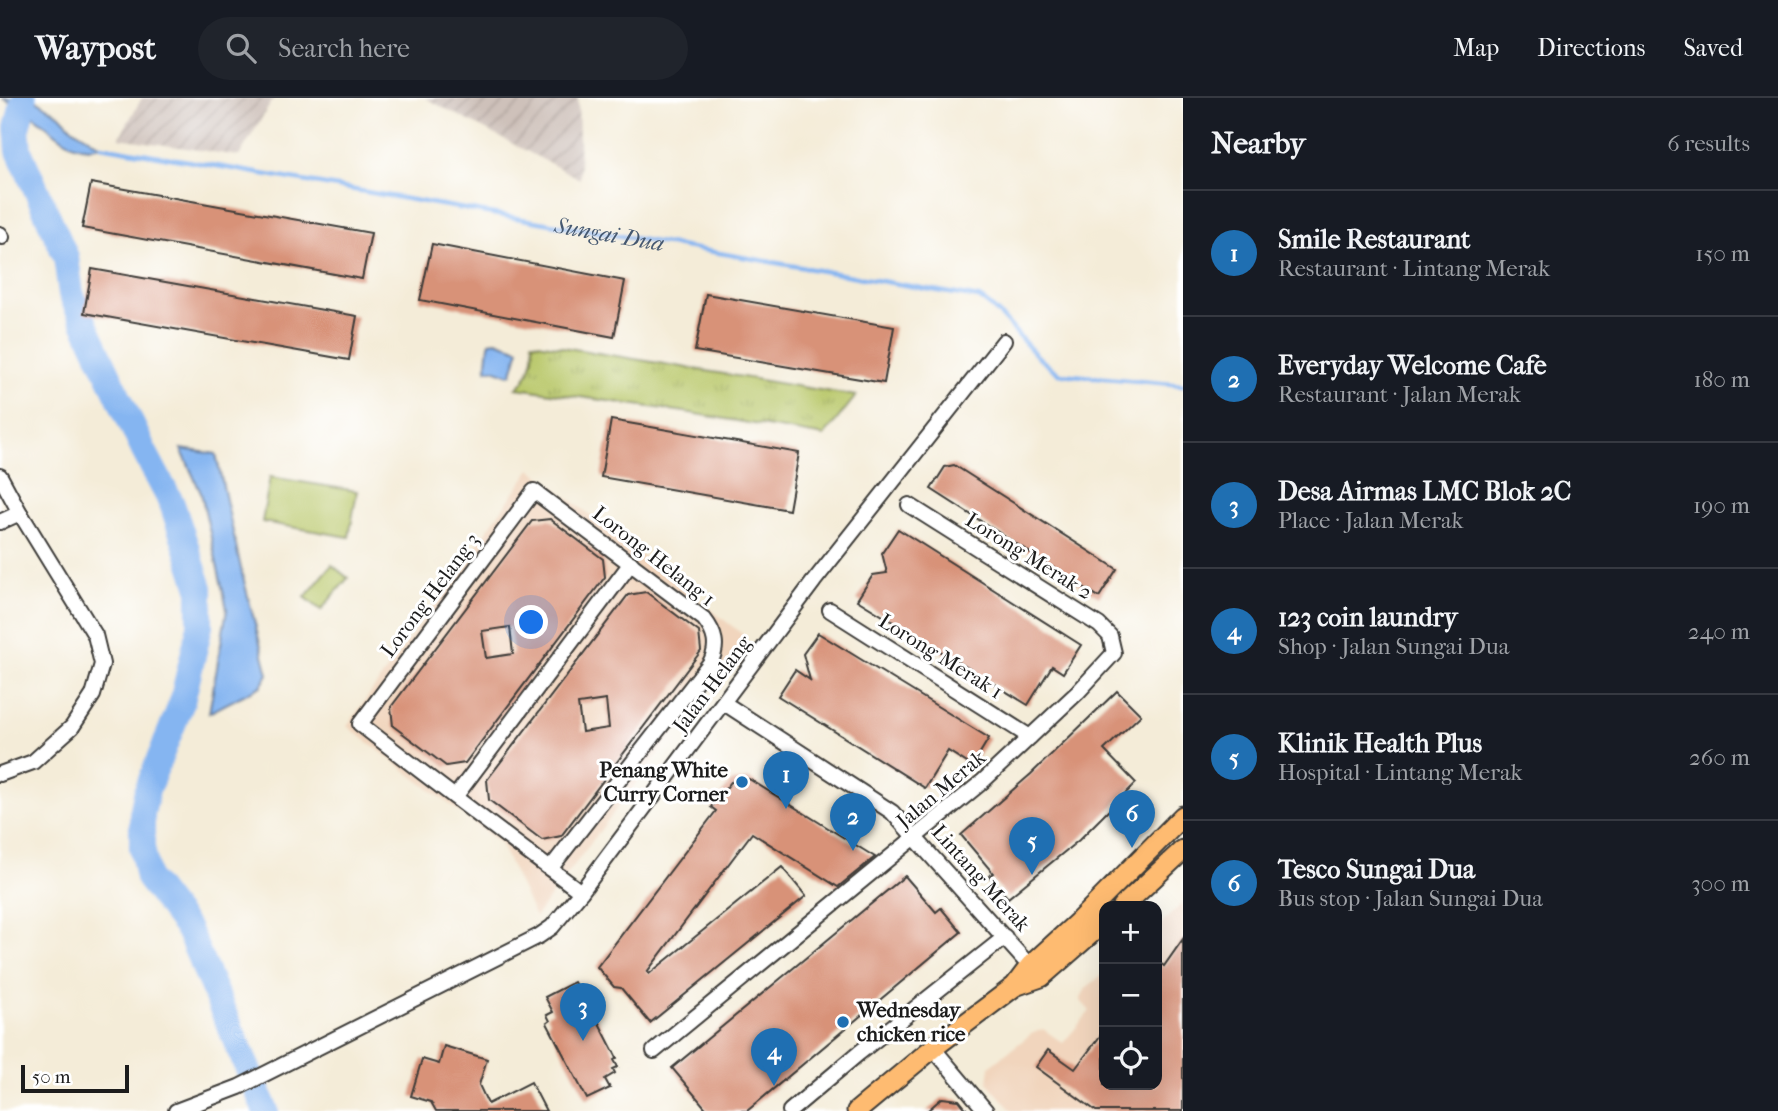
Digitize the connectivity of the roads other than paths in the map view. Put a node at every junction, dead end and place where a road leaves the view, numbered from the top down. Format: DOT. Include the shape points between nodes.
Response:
graph roads {
  1 [pos="1004,341"];
  2 [pos="0,476"];
  3 [pos="534,491"];
  4 [pos="909,505"];
  5 [pos="20,513"];
  6 [pos="0,522"];
  7 [pos="631,563"];
  8 [pos="830,610"];
  9 [pos="1114,653"];
  10 [pos="724,703"];
  11 [pos="1030,737"];
  12 [pos="0,774"];
  13 [pos="455,797"];
  14 [pos="1183,816"];
  15 [pos="917,837"];
  16 [pos="1181,853"];
  17 [pos="550,869"];
  18 [pos="581,892"];
  19 [pos="1128,901"];
  20 [pos="1099,926"];
  21 [pos="1005,937"];
  22 [pos="1035,971"];
  23 [pos="933,1048"];
  24 [pos="654,1051"];
  25 [pos="176,1111"];
  26 [pos="790,1111"];
  27 [pos="857,1111"];
  28 [pos="986,1111"];
  1 -- 10 [label="street, Jalan Helang"];
  2 -- 5 [label="street"];
  3 -- 7 [label="street, Lorong Helang 1"];
  3 -- 13 [label="street, Lorong Helang 3" via="360,724"];
  4 -- 9 [label="street, Lorong Merak 2" via="1098,625 1110,636"];
  5 -- 6 [label="street"];
  5 -- 12 [label="street" via="95,635 102,664 93,695 72,727 33,762"];
  7 -- 13 [label="street"];
  7 -- 17 [label="street, Lorong Helang 1" via="704,619 715,638 714,655"];
  8 -- 11 [label="street, Lorong Merak 1"];
  9 -- 11 [label="street, Jalan Merak"];
  10 -- 15 [label="street, Lintang Merak" via="882,804"];
  10 -- 18 [label="street, Jalan Helang"];
  11 -- 15 [label="street, Jalan Merak"];
  13 -- 17 [label="street"];
  14 -- 22 [label="main road"];
  15 -- 21 [label="street, Lintang Merak"];
  15 -- 24 [label="street, Jalan Merak"];
  16 -- 19 [label="main road"];
  17 -- 18 [label="street"];
  18 -- 25 [label="street, Jalan Helang" via="539,936 239,1087"];
  20 -- 22 [label="main road"];
  21 -- 22 [label="street, Lintang Merak"];
  21 -- 26 [label="street"];
  22 -- 23 [label="main road"];
  23 -- 27 [label="main road"];
  23 -- 28 [label="street"];
}
